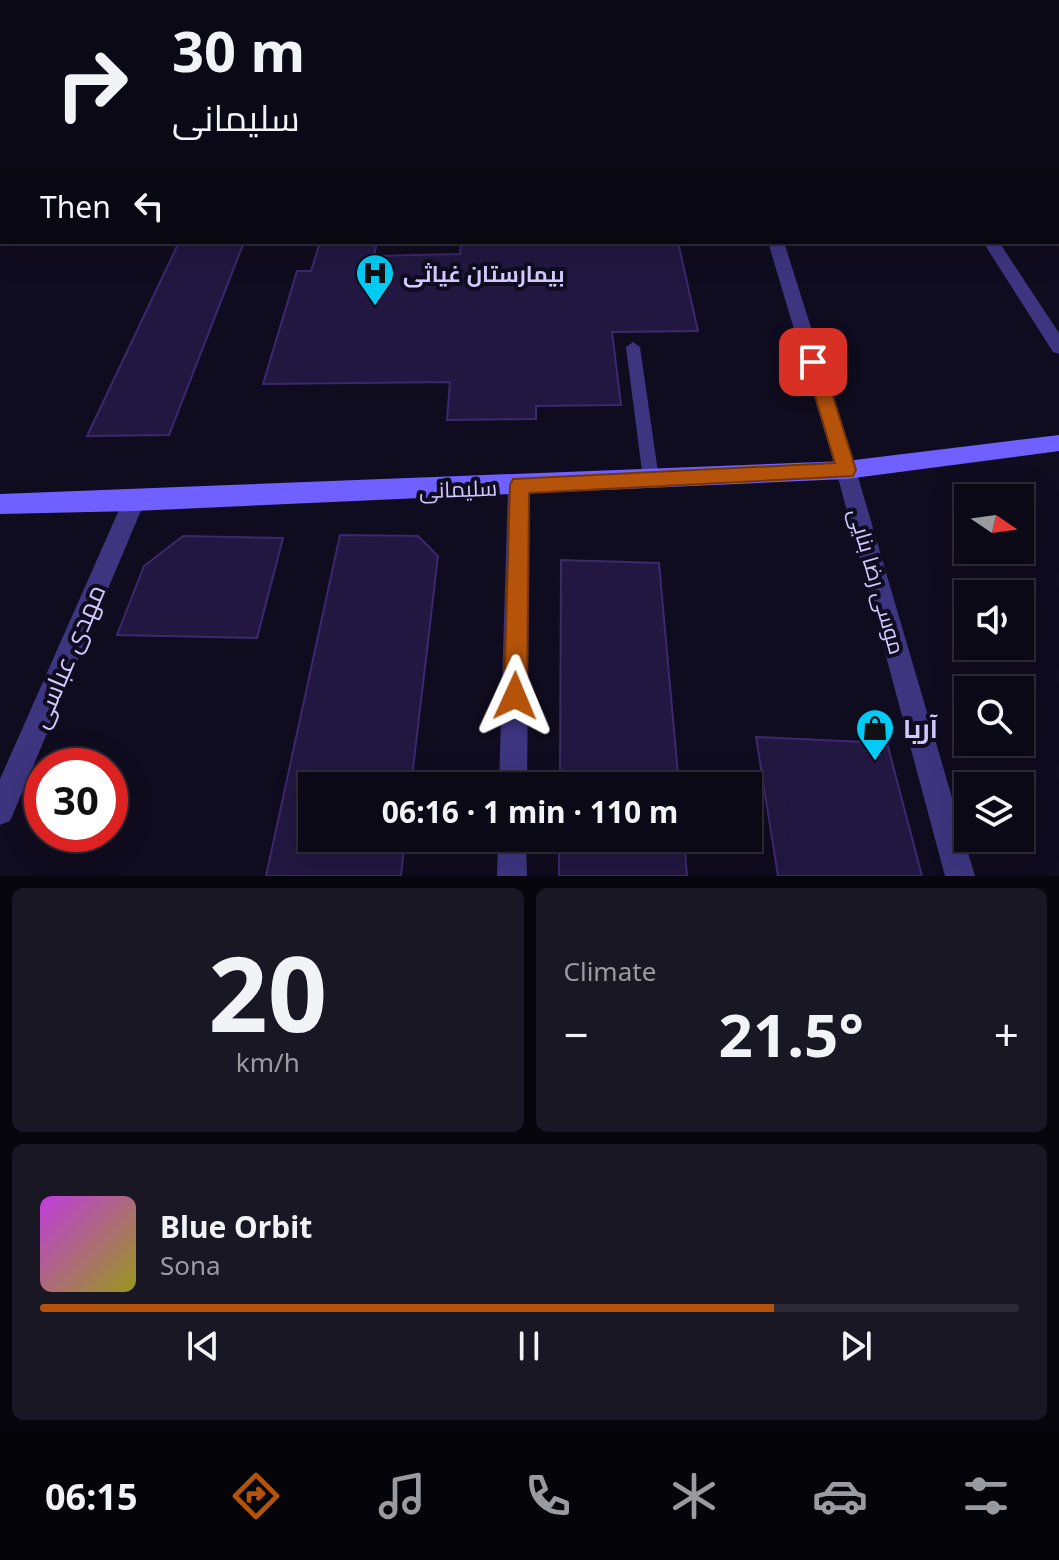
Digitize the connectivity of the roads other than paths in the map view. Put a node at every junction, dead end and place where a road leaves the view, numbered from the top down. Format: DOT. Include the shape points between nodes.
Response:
graph roads {
  1 [pos="777,244"];
  2 [pos="992,244"];
  3 [pos="633,347"];
  4 [pos="1059,347"];
  5 [pos="1059,443"];
  6 [pos="846,470"];
  7 [pos="651,479"];
  8 [pos="519,485"];
  9 [pos="134,501"];
  10 [pos="0,504"];
  11 [pos="513,772"];
  12 [pos="0,811"];
  13 [pos="512,852"];
  14 [pos="512,876"];
  15 [pos="960,876"];
  1 -- 6 [label="street, موسی رضا بنایی"];
  2 -- 4 [label="street"];
  3 -- 7 [label="lane"];
  5 -- 6 [label="main road, سلیمانی"];
  6 -- 7 [label="main road, سلیمانی"];
  6 -- 15 [label="street, موسی رضا بنایی"];
  7 -- 8 [label="main road, سلیمانی"];
  8 -- 9 [label="main road, سلیمانی"];
  8 -- 11 [label="street"];
  9 -- 10 [label="main road, سلیمانی"];
  9 -- 12 [label="street, مهدی عباسی"];
  13 -- 14 [label="street"];
}
